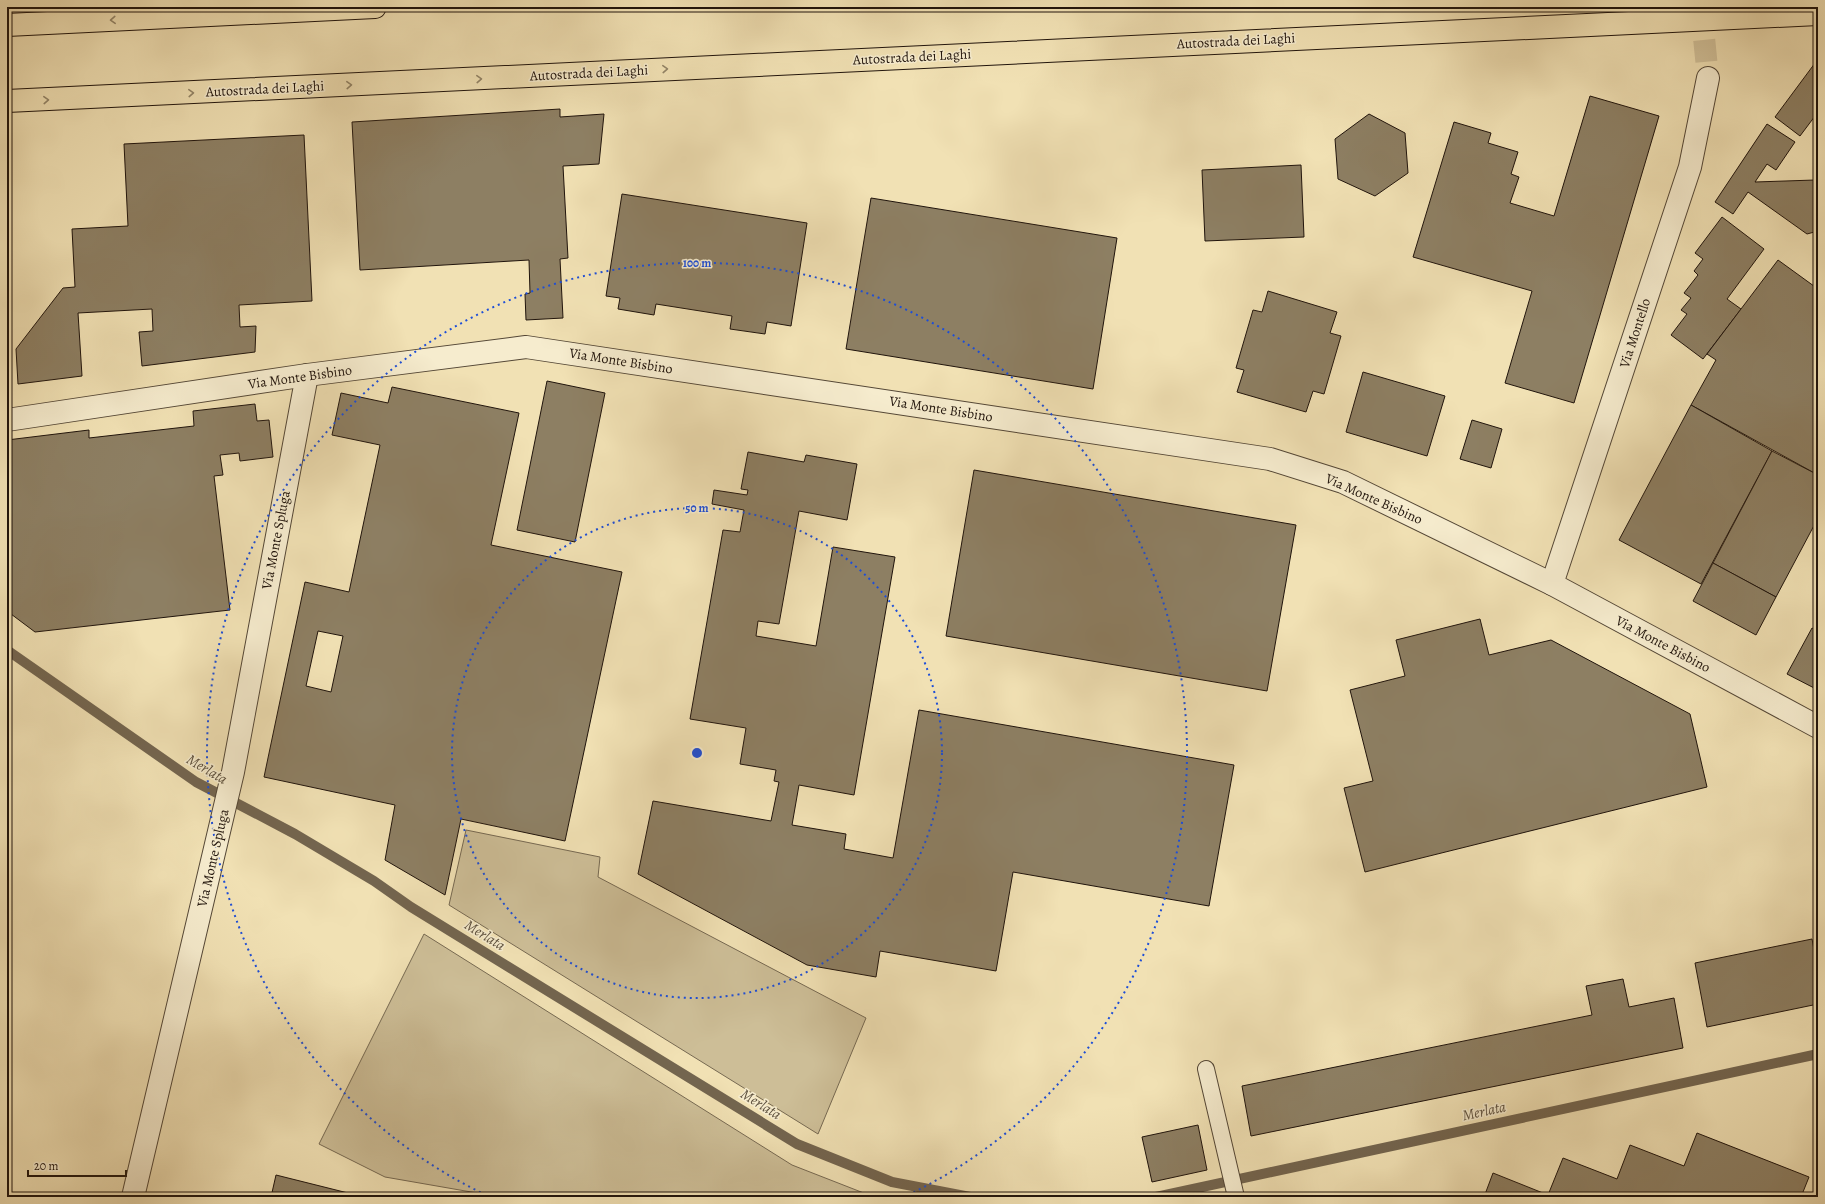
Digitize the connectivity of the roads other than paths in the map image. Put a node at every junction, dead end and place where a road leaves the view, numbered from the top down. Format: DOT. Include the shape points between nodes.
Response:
graph roads {
  1 [pos="214,7"];
  2 [pos="375,7"];
  3 [pos="278,12"];
  4 [pos="1818,14"];
  5 [pos="7,25"];
  6 [pos="1708,78"];
  7 [pos="7,102"];
  8 [pos="307,375"];
  9 [pos="7,420"];
  10 [pos="1552,584"];
  11 [pos="1818,727"];
  12 [pos="1206,1069"];
  13 [pos="133,1197"];
  14 [pos="1236,1197"];
  1 -- 3 [label="highway"];
  2 -- 3 [label="highway"];
  3 -- 5 [label="highway, one-way"];
  7 -- 4 [label="highway, Autostrada dei Laghi, one-way"];
  6 -- 10 [label="street, Via Montello" via="1690,167"];
  8 -- 9 [label="street, Via Monte Bisbino"];
  8 -- 10 [label="street, Via Monte Bisbino" via="526,347 1270,459 1343,482"];
  8 -- 13 [label="street, Via Monte Spluga" via="233,772"];
  10 -- 11 [label="street, Via Monte Bisbino"];
  12 -- 14 [label="lane"];
}
